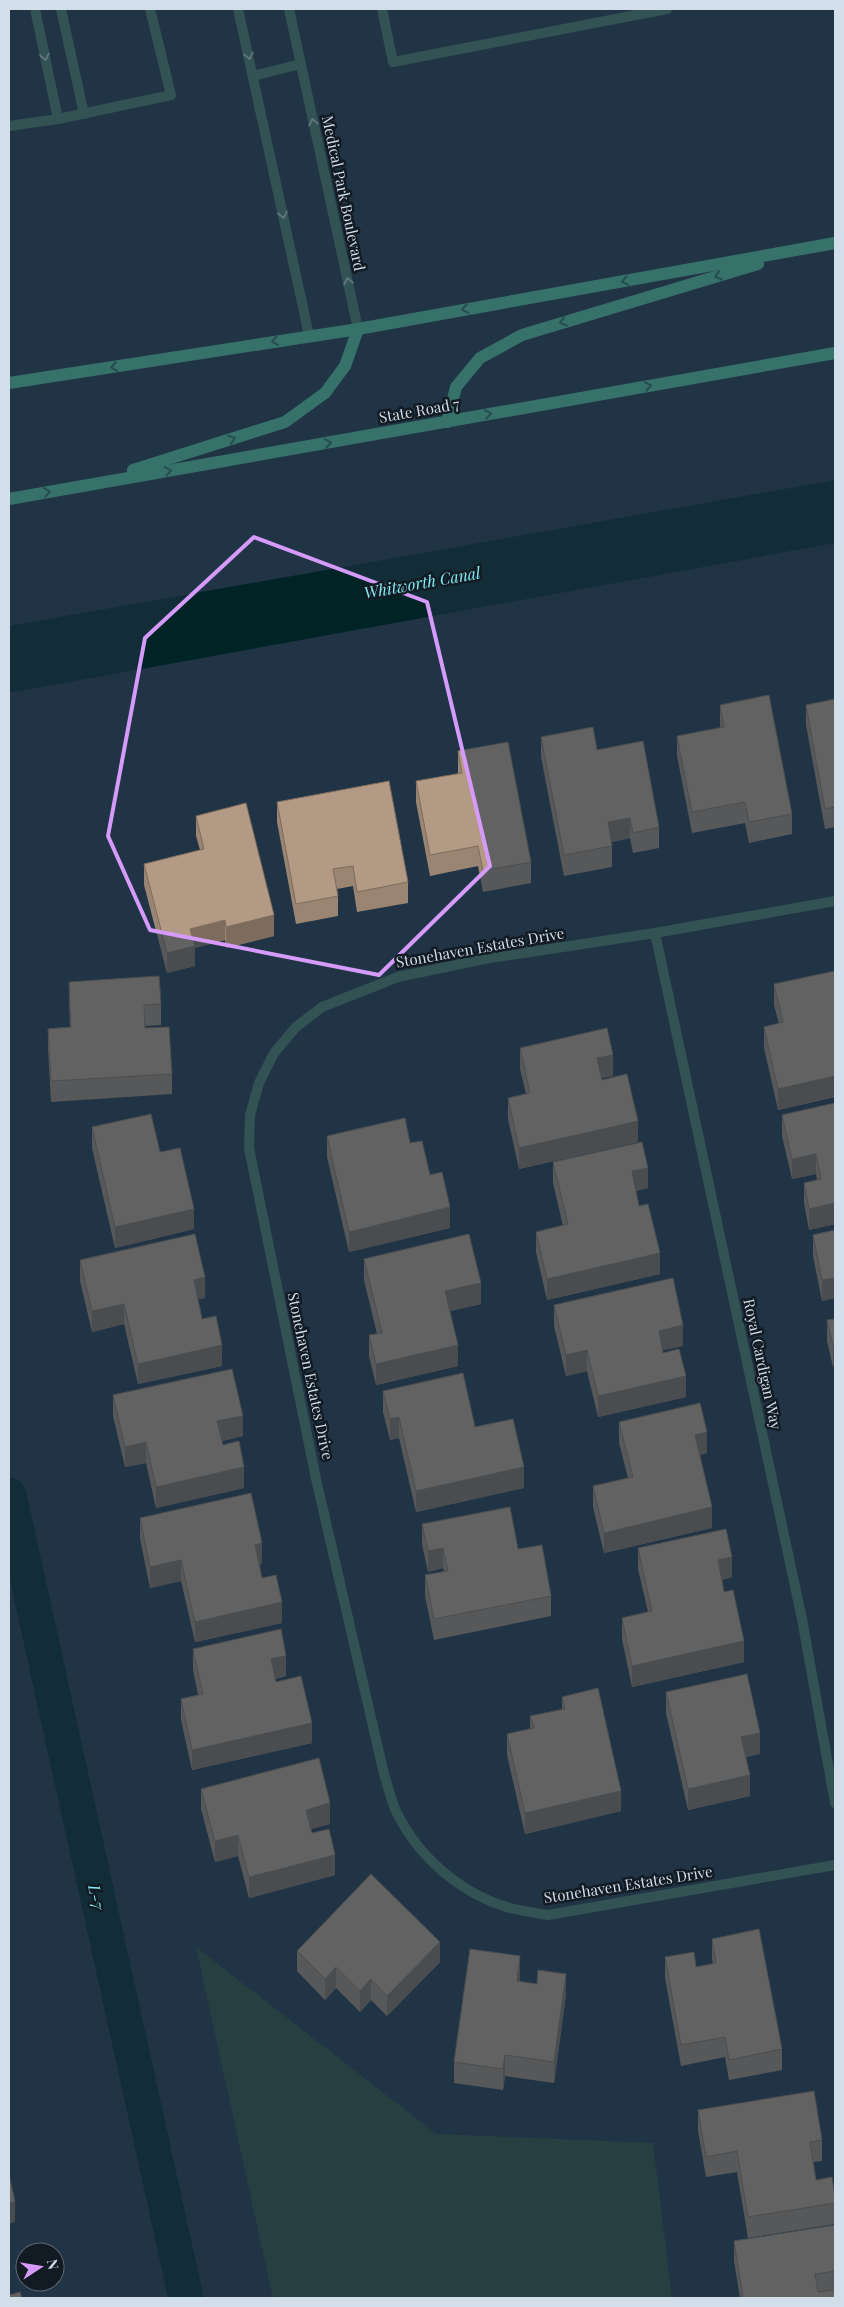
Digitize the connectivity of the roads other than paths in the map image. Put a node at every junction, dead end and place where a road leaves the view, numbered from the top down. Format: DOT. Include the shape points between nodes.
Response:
graph roads {
  1 [pos="35,9"];
  2 [pos="61,9"];
  3 [pos="150,9"];
  4 [pos="238,9"];
  5 [pos="289,9"];
  6 [pos="382,9"];
  7 [pos="667,9"];
  8 [pos="301,64"];
  9 [pos="253,76"];
  10 [pos="84,114"];
  11 [pos="58,120"];
  12 [pos="9,126"];
  13 [pos="835,243"];
  14 [pos="815,246"];
  15 [pos="358,329"];
  16 [pos="309,336"];
  17 [pos="835,353"];
  18 [pos="9,383"];
  19 [pos="447,422"];
  20 [pos="85,485"];
  21 [pos="9,499"];
  22 [pos="835,901"];
  23 [pos="655,933"];
  24 [pos="835,1803"];
  25 [pos="835,1865"];
  1 -- 11 [label="street, one-way"];
  2 -- 10 [label="street"];
  3 -- 10 [label="street" via="171,96"];
  4 -- 9 [label="street, one-way"];
  5 -- 8 [label="street, Medical Park Boulevard"];
  6 -- 7 [label="street" via="393,62"];
  8 -- 9 [label="street"];
  15 -- 8 [label="street, Medical Park Boulevard, one-way"];
  9 -- 16 [label="street, one-way"];
  10 -- 11 [label="street"];
  11 -- 12 [label="street"];
  13 -- 14 [label="main road"];
  14 -- 15 [label="main road, one-way"];
  14 -- 19 [label="main road, one-way" via="522,335 480,358 456,387"];
  15 -- 16 [label="main road"];
  20 -- 15 [label="main road, one-way" via="285,422 325,393 345,366"];
  16 -- 18 [label="main road, one-way"];
  19 -- 17 [label="main road, State Road 7, one-way"];
  20 -- 19 [label="main road, State Road 7, one-way"];
  21 -- 20 [label="main road, State Road 7, one-way"];
  22 -- 23 [label="street, Stonehaven Estates Drive"];
  23 -- 24 [label="street, Royal Cardigan Way" via="802,1619"];
  23 -- 25 [label="street, Stonehaven Estates Drive" via="484,959 398,977 322,1007 296,1027 274,1053 259,1083 250,1115 249,1148 316,1478 384,1774 396,1811 416,1844 442,1872 474,1894 510,1908 548,1915"];
}
